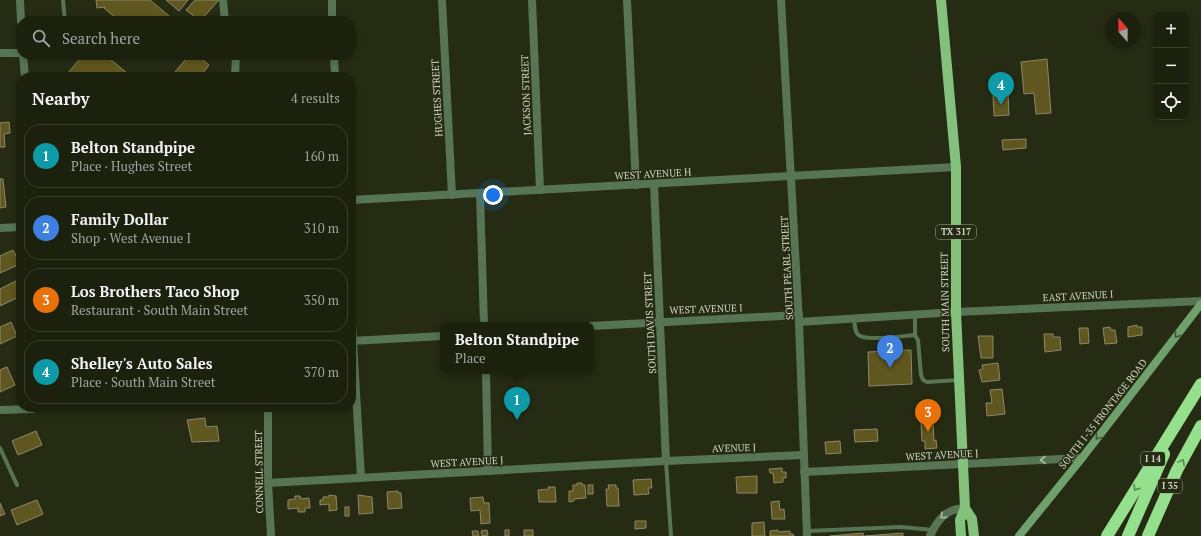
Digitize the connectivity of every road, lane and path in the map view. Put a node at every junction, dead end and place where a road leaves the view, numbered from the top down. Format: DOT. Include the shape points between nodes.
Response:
graph roads {
  1 [pos="20,0"];
  2 [pos="63,0"];
  3 [pos="223,0"];
  4 [pos="332,0"];
  5 [pos="442,0"];
  6 [pos="532,0"];
  7 [pos="627,0"];
  8 [pos="781,0"];
  9 [pos="941,0"];
  10 [pos="21,16"];
  11 [pos="65,16"];
  12 [pos="225,16"];
  13 [pos="332,16"];
  14 [pos="0,53"];
  15 [pos="16,53"];
  16 [pos="23,60"];
  17 [pos="236,60"];
  18 [pos="334,60"];
  19 [pos="25,72"];
  20 [pos="236,72"];
  21 [pos="335,72"];
  22 [pos="956,167"];
  23 [pos="792,176"];
  24 [pos="654,184"];
  25 [pos="636,185"];
  26 [pos="540,190"];
  27 [pos="480,193"];
  28 [pos="452,195"];
  29 [pos="356,200"];
  30 [pos="16,227"];
  31 [pos="0,228"];
  32 [pos="1201,302"];
  33 [pos="956,312"];
  34 [pos="915,315"];
  35 [pos="799,319"];
  36 [pos="854,319"];
  37 [pos="660,321"];
  38 [pos="484,322"];
  39 [pos="594,326"];
  40 [pos="914,335"];
  41 [pos="440,336"];
  42 [pos="356,341"];
  43 [pos="486,374"];
  44 [pos="958,380"];
  45 [pos="1201,384"];
  46 [pos="0,410"];
  47 [pos="16,410"];
  48 [pos="356,410"];
  49 [pos="268,412"];
  50 [pos="1201,426"];
  51 [pos="0,448"];
  52 [pos="803,456"];
  53 [pos="1082,458"];
  54 [pos="666,461"];
  55 [pos="964,464"];
  56 [pos="488,471"];
  57 [pos="804,472"];
  58 [pos="360,478"];
  59 [pos="268,483"];
  60 [pos="17,485"];
  61 [pos="965,508"];
  62 [pos="807,533"];
  63 [pos="932,533"];
  64 [pos="271,536"];
  65 [pos="671,536"];
  66 [pos="961,536"];
  67 [pos="974,536"];
  68 [pos="1019,536"];
  69 [pos="1107,536"];
  70 [pos="1128,536"];
  71 [pos="1148,536"];
  1 -- 10 [label="street"];
  2 -- 11 [label="lane"];
  3 -- 12 [label="street"];
  4 -- 13 [label="street"];
  5 -- 28 [label="street, HUGHES STREET"];
  6 -- 26 [label="street, JACKSON STREET"];
  7 -- 25 [label="street"];
  8 -- 23 [label="street, SOUTH PEARL STREET"];
  9 -- 22 [label="main road, SOUTH MAIN STREET / TX 317"];
  14 -- 15 [label="street"];
  16 -- 19 [label="street"];
  17 -- 20 [label="street"];
  18 -- 21 [label="street"];
  22 -- 23 [label="street, WEST AVENUE H"];
  22 -- 33 [label="main road, SOUTH MAIN STREET / TX 317"];
  23 -- 24 [label="street, WEST AVENUE H"];
  23 -- 35 [label="street, SOUTH PEARL STREET"];
  24 -- 25 [label="street, WEST AVENUE H"];
  24 -- 37 [label="street, SOUTH DAVIS STREET"];
  25 -- 26 [label="street, WEST AVENUE H"];
  26 -- 27 [label="street, WEST AVENUE H"];
  27 -- 28 [label="street, WEST AVENUE H"];
  27 -- 38 [label="street"];
  28 -- 29 [label="street, WEST AVENUE H"];
  30 -- 31 [label="street"];
  32 -- 33 [label="street, EAST AVENUE I"];
  32 -- 53 [label="main road, SOUTH I-35 FRONTAGE ROAD, one-way"];
  33 -- 34 [label="street, WEST AVENUE I"];
  33 -- 44 [label="main road, SOUTH MAIN STREET / TX 317"];
  34 -- 36 [label="street, WEST AVENUE I"];
  34 -- 40 [label="lane"];
  35 -- 36 [label="street, WEST AVENUE I"];
  35 -- 37 [label="street, WEST AVENUE I"];
  35 -- 52 [label="street, SOUTH PEARL STREET"];
  36 -- 40 [label="lane" via="856,332 860,336 868,338"];
  37 -- 39 [label="street, WEST AVENUE I"];
  37 -- 54 [label="street, SOUTH DAVIS STREET"];
  40 -- 44 [label="lane" via="918,340 923,380"];
  41 -- 42 [label="street"];
  43 -- 56 [label="street"];
  44 -- 55 [label="main road, SOUTH MAIN STREET / TX 317"];
  45 -- 69 [label="highway, I 14, one-way"];
  45 -- 70 [label="highway, I 35" via="1162,459"];
  46 -- 47 [label="street"];
  48 -- 58 [label="street"];
  49 -- 59 [label="street, CONNELL STREET"];
  71 -- 50 [label="highway, I 35, one-way" via="1177,470"];
  51 -- 60 [label="lane"];
  52 -- 54 [label="street, AVENUE J"];
  52 -- 57 [label="street, SOUTH PEARL STREET"];
  53 -- 55 [label="street, WEST AVENUE J, one-way"];
  53 -- 68 [label="main road, SOUTH I-35 FRONTAGE ROAD"];
  54 -- 56 [label="street, WEST AVENUE J"];
  54 -- 65 [label="lane"];
  55 -- 57 [label="street, WEST AVENUE J"];
  55 -- 61 [label="main road, SOUTH MAIN STREET / TX 317"];
  56 -- 58 [label="street, WEST AVENUE J"];
  57 -- 62 [label="street, SOUTH PEARL STREET"];
  58 -- 59 [label="street, WEST AVENUE J"];
  59 -- 64 [label="street, CONNELL STREET"];
  61 -- 63 [label="street, one-way" via="954,509 942,515"];
  61 -- 66 [label="main road, SOUTH MAIN STREET / TX 317" via="960,520"];
  61 -- 67 [label="main road, SOUTH MAIN STREET / TX 317" via="972,519"];
  62 -- 63 [label="lane" via="901,526"];
}
